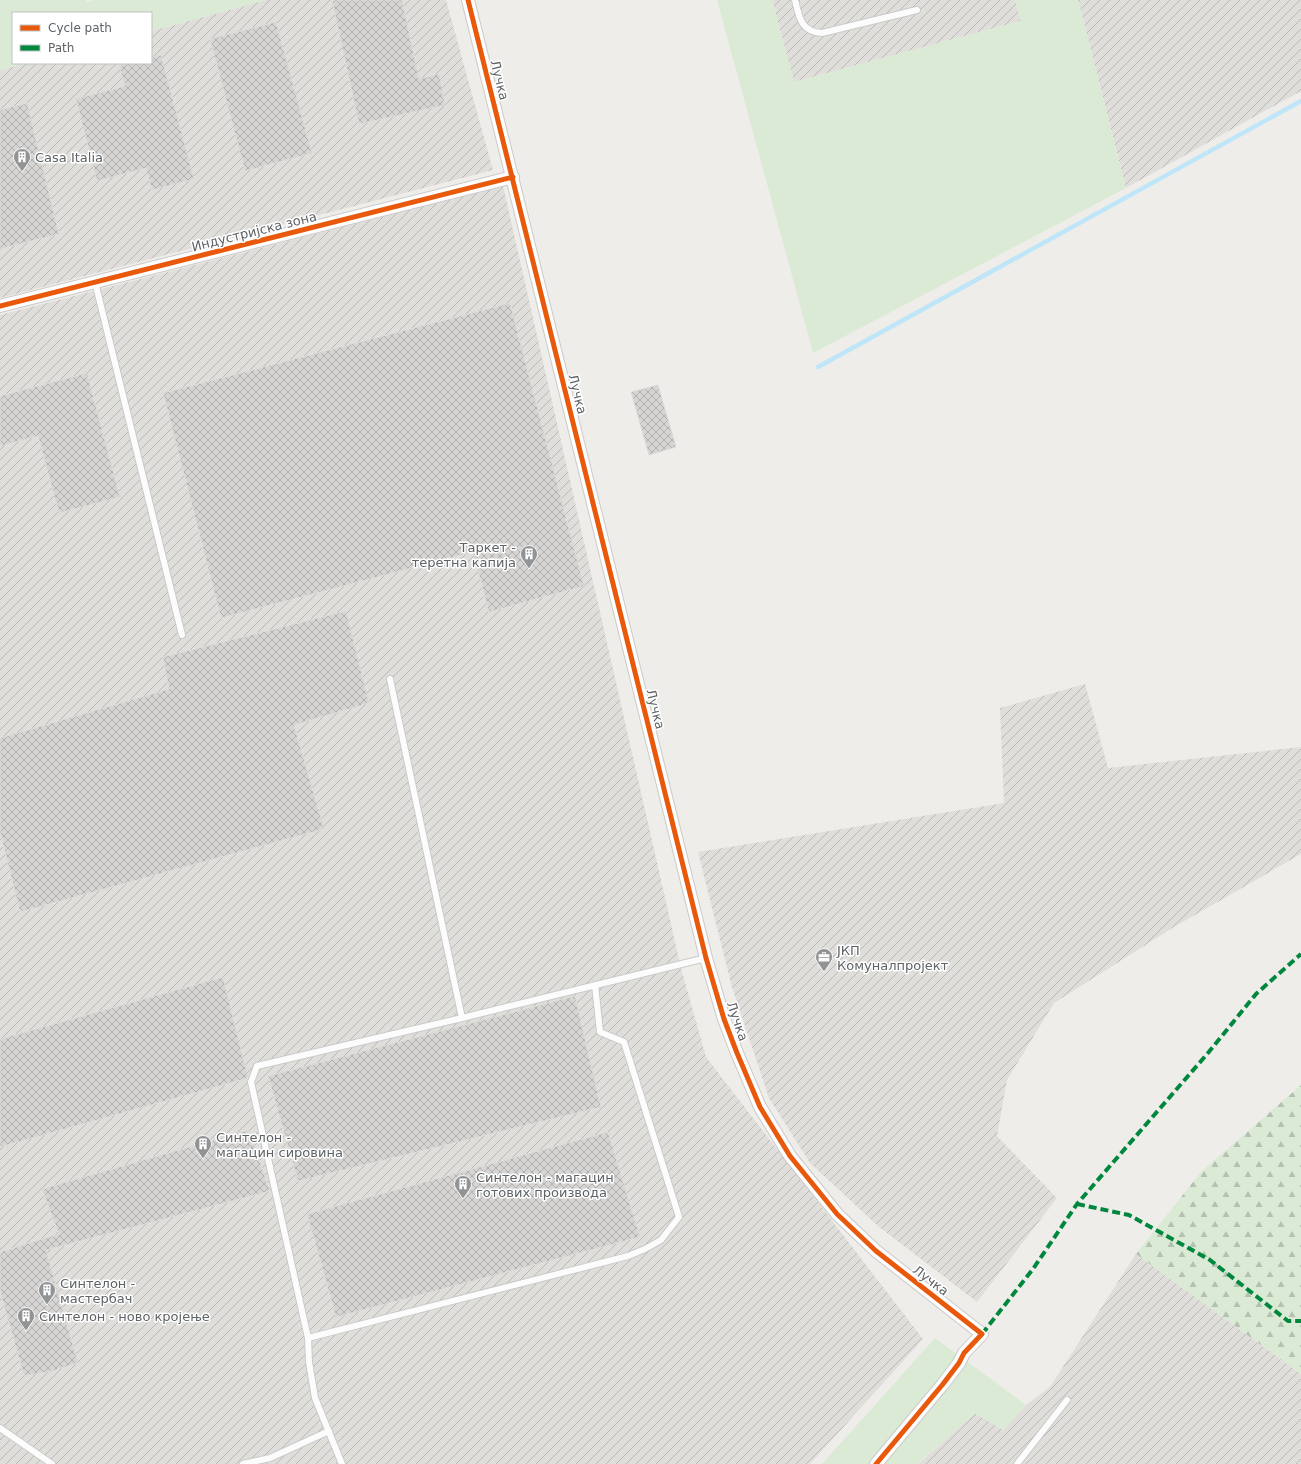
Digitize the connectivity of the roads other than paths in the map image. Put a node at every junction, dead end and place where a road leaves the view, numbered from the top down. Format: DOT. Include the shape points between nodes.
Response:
graph roads {
  1 [pos="468,0"];
  2 [pos="795,0"];
  3 [pos="917,10"];
  4 [pos="513,176"];
  5 [pos="95,282"];
  6 [pos="0,306"];
  7 [pos="182,635"];
  8 [pos="390,679"];
  9 [pos="706,958"];
  10 [pos="595,985"];
  11 [pos="462,1018"];
  12 [pos="308,1338"];
  13 [pos="1067,1400"];
  14 [pos="0,1428"];
  15 [pos="329,1431"];
  16 [pos="52,1464"];
  17 [pos="243,1464"];
  18 [pos="342,1464"];
  19 [pos="876,1464"];
  20 [pos="1017,1464"];
  1 -- 4 [label="street, Лучка"];
  2 -- 3 [label="lane" via="804,25 812,31 822,33"];
  4 -- 5 [label="street, Индустријска зона"];
  4 -- 9 [label="street, Лучка"];
  5 -- 6 [label="street, Индустријска зона"];
  5 -- 7 [label="lane"];
  8 -- 11 [label="lane"];
  9 -- 10 [label="lane"];
  9 -- 19 [label="street, Лучка" via="737,1053 760,1107 790,1156 837,1214 876,1251 982,1334"];
  10 -- 11 [label="lane"];
  10 -- 12 [label="lane" via="600,1032 624,1042 679,1217 661,1240 628,1256"];
  11 -- 12 [label="lane" via="257,1066 251,1082"];
  12 -- 15 [label="lane" via="315,1398"];
  13 -- 20 [label="lane"];
  14 -- 16 [label="lane"];
  15 -- 17 [label="lane" via="270,1458"];
  15 -- 18 [label="lane"];
}
